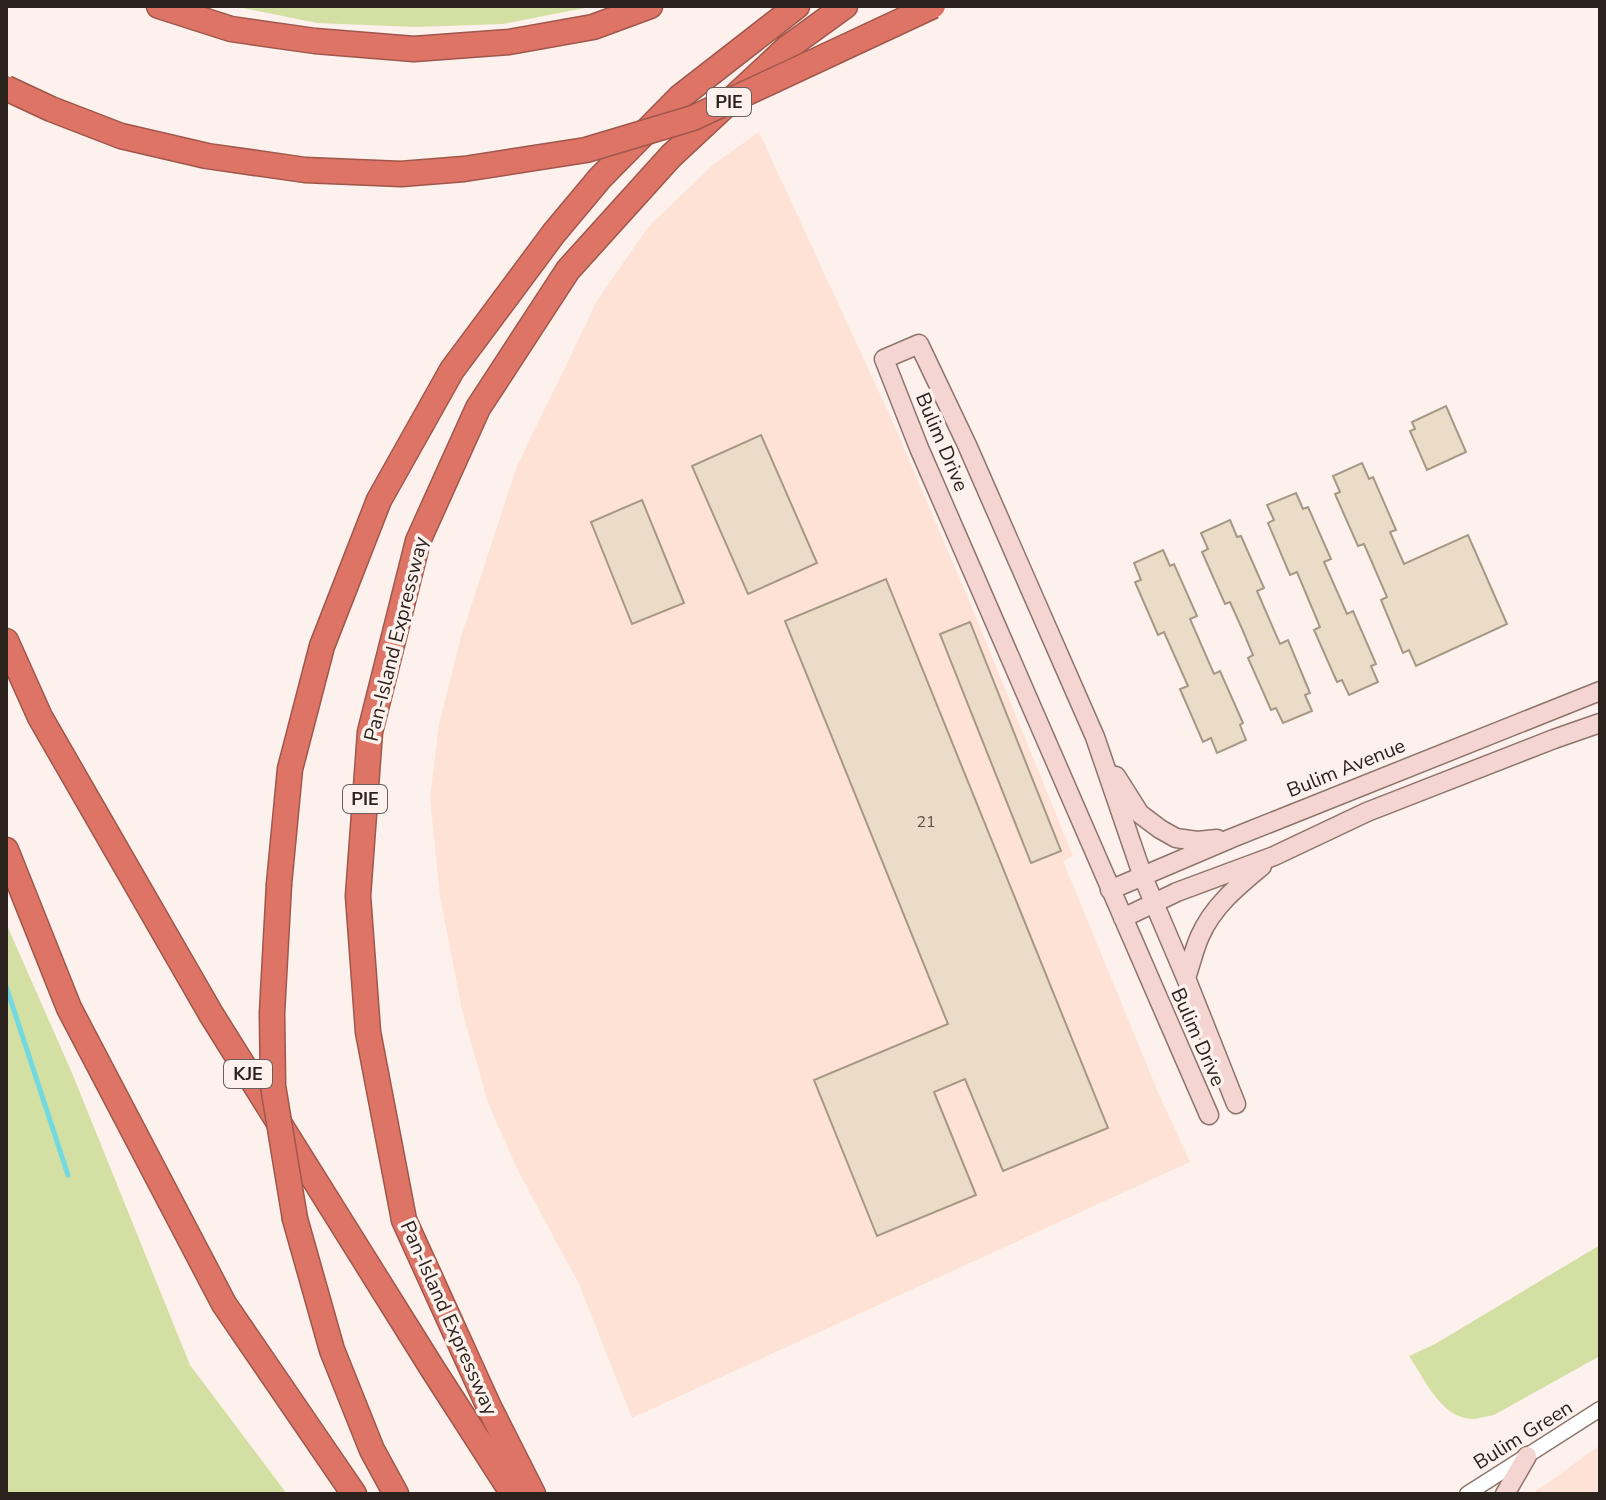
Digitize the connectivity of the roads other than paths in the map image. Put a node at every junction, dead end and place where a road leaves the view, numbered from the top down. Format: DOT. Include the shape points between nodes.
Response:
graph roads {
  1 [pos="159,6"];
  2 [pos="650,6"];
  3 [pos="797,6"];
  4 [pos="845,6"];
  5 [pos="933,6"];
  6 [pos="6,88"];
  7 [pos="6,641"];
  8 [pos="1600,691"];
  9 [pos="1600,723"];
  10 [pos="1095,737"];
  11 [pos="1232,838"];
  12 [pos="6,850"];
  13 [pos="1274,856"];
  14 [pos="1143,877"];
  15 [pos="1110,890"];
  16 [pos="1154,903"];
  17 [pos="1123,918"];
  18 [pos="1186,978"];
  19 [pos="1236,1104"];
  20 [pos="1209,1115"];
  21 [pos="1600,1409"];
  22 [pos="1527,1456"];
  23 [pos="354,1494"];
  24 [pos="396,1494"];
  25 [pos="513,1494"];
  26 [pos="533,1494"];
  27 [pos="1467,1494"];
  28 [pos="1505,1494"];
  1 -- 2 [label="highway" via="231,29 414,49 509,42 593,27"];
  3 -- 24 [label="highway, PIE, bridge" via="680,97 600,178 452,370 379,500 322,646 290,769 272,1013 273,1086 295,1219 332,1350 372,1450"];
  4 -- 26 [label="highway, Pan-Island Expressway / PIE" via="787,48 671,156 568,270 478,408 418,541 370,732 359,911 368,1032 404,1220"];
  5 -- 6 [label="highway, bridge" via="693,118 586,150 464,169 401,174 305,170 207,156 121,136"];
  7 -- 25 [label="highway, KJE" via="40,717 211,1014"];
  8 -- 11 [label="street, Bulim Avenue"];
  9 -- 13 [label="street" via="1367,812"];
  10 -- 11 [label="street" via="1140,814 1176,838"];
  10 -- 14 [label="street, Bulim Drive"];
  10 -- 15 [label="street, Bulim Drive" via="919,344 884,359"];
  11 -- 14 [label="street, Bulim Avenue"];
  12 -- 23 [label="highway" via="69,1008 224,1304"];
  13 -- 16 [label="street"];
  13 -- 18 [label="street" via="1210,917"];
  14 -- 15 [label="street, Bulim Avenue"];
  14 -- 16 [label="street, Bulim Drive"];
  15 -- 17 [label="street, Bulim Drive"];
  16 -- 17 [label="street"];
  16 -- 18 [label="street, Bulim Drive"];
  17 -- 20 [label="street, Bulim Drive"];
  18 -- 19 [label="street, Bulim Drive"];
  19 -- 20 [label="street, Bulim Drive"];
  21 -- 22 [label="street, Bulim Green"];
  22 -- 27 [label="street, Bulim Green"];
  22 -- 28 [label="street"];
}
